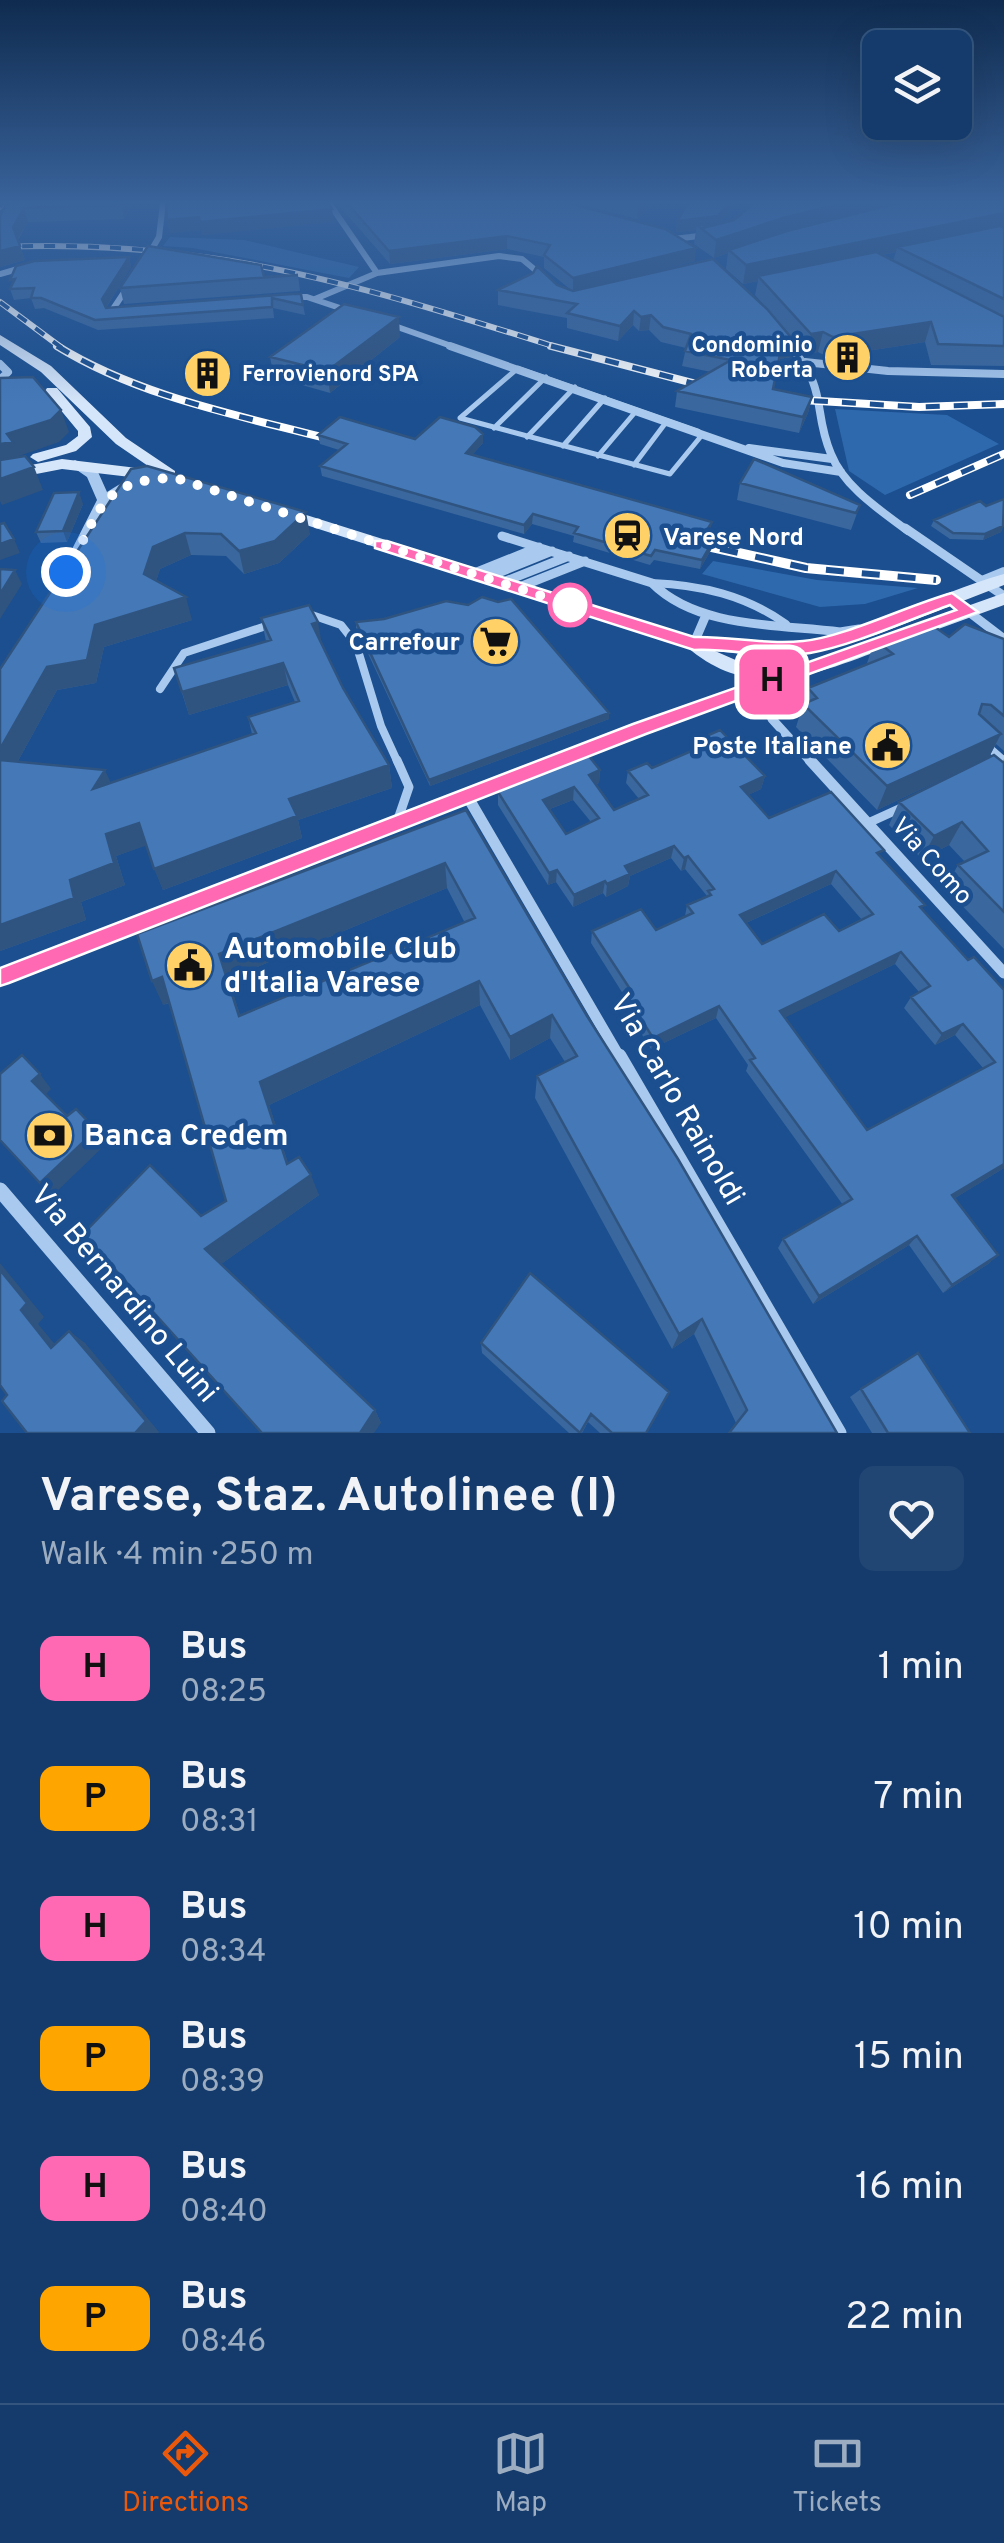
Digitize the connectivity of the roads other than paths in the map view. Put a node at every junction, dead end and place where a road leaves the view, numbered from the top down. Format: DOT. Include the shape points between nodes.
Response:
graph roads {
  1 [pos="375,270"];
  2 [pos="402,270"];
  3 [pos="537,270"];
  4 [pos="377,273"];
  5 [pos="134,276"];
  6 [pos="557,291"];
  7 [pos="274,298"];
  8 [pos="315,299"];
  9 [pos="126,310"];
  10 [pos="358,314"];
  11 [pos="374,319"];
  12 [pos="778,332"];
  13 [pos="3,341"];
  14 [pos="805,362"];
  15 [pos="0,364"];
  16 [pos="512,369"];
  17 [pos="1004,374"];
  18 [pos="544,379"];
  19 [pos="0,380"];
  20 [pos="573,389"];
  21 [pos="50,390"];
  22 [pos="32,391"];
  23 [pos="604,400"];
  24 [pos="636,411"];
  25 [pos="666,422"];
  26 [pos="494,428"];
  27 [pos="701,436"];
  28 [pos="527,437"];
  29 [pos="563,446"];
  30 [pos="740,448"];
  31 [pos="598,456"];
  32 [pos="832,459"];
  33 [pos="75,464"];
  34 [pos="634,465"];
  35 [pos="0,472"];
  36 [pos="841,472"];
  37 [pos="181,479"];
  38 [pos="104,500"];
  39 [pos="274,510"];
  40 [pos="502,536"];
  41 [pos="540,547"];
  42 [pos="554,551"];
  43 [pos="570,556"];
  44 [pos="586,561"];
  45 [pos="1004,571"];
  46 [pos="66,572"];
  47 [pos="494,581"];
  48 [pos="652,583"];
  49 [pos="997,588"];
  50 [pos="952,598"];
  51 [pos="969,612"];
  52 [pos="706,615"];
  53 [pos="289,618"];
  54 [pos="272,624"];
  55 [pos="786,624"];
  56 [pos="870,628"];
  57 [pos="1004,639"];
  58 [pos="694,644"];
  59 [pos="809,668"];
  60 [pos="777,680"];
  61 [pos="160,689"];
  62 [pos="974,734"];
  63 [pos="994,778"];
  64 [pos="466,794"];
  65 [pos="918,800"];
  66 [pos="397,822"];
  67 [pos="868,823"];
  68 [pos="1004,973"];
  69 [pos="0,975"];
  70 [pos="0,1190"];
  71 [pos="208,1433"];
  72 [pos="839,1433"];
  1 -- 4 [label="street"];
  2 -- 4 [label="street"];
  3 -- 6 [label="street"];
  4 -- 8 [label="street"];
  5 -- 9 [label="street" via="111,312"];
  7 -- 8 [label="street"];
  8 -- 10 [label="street"];
  11 -- 16 [label="street"];
  12 -- 14 [label="street"];
  13 -- 21 [label="main road"];
  13 -- 37 [label="main road"];
  14 -- 17 [label="street"];
  14 -- 32 [label="street" via="819,393"];
  15 -- 19 [label="street" via="8,372"];
  16 -- 18 [label="street"];
  16 -- 26 [label="lane" via="460,418"];
  18 -- 20 [label="street"];
  18 -- 26 [label="lane"];
  20 -- 23 [label="street"];
  20 -- 28 [label="lane"];
  21 -- 22 [label="street"];
  21 -- 35 [label="main road" via="85,430 83,441"];
  23 -- 24 [label="street"];
  23 -- 29 [label="lane"];
  24 -- 25 [label="street"];
  24 -- 31 [label="lane"];
  25 -- 27 [label="street"];
  25 -- 34 [label="lane"];
  26 -- 28 [label="lane"];
  27 -- 30 [label="street"];
  27 -- 34 [label="lane" via="672,474"];
  28 -- 29 [label="lane"];
  29 -- 31 [label="lane"];
  30 -- 32 [label="street"];
  30 -- 36 [label="street" via="800,468"];
  31 -- 34 [label="lane"];
  32 -- 36 [label="street"];
  33 -- 35 [label="main road"];
  33 -- 37 [label="main road"];
  33 -- 38 [label="street" via="93,475"];
  36 -- 49 [label="street" via="871,501"];
  37 -- 38 [label="street" via="134,480"];
  38 -- 46 [label="street"];
  39 -- 47 [label="main road"];
  40 -- 41 [label="street"];
  41 -- 42 [label="street"];
  41 -- 47 [label="street"];
  42 -- 43 [label="street"];
  42 -- 47 [label="street"];
  43 -- 44 [label="street"];
  43 -- 47 [label="street"];
  44 -- 47 [label="street"];
  44 -- 48 [label="street"];
  45 -- 49 [label="lane"];
  47 -- 58 [label="main road"];
  48 -- 52 [label="street" via="668,599"];
  48 -- 55 [label="lane" via="692,584 765,608"];
  49 -- 50 [label="main road"];
  49 -- 51 [label="main road"];
  50 -- 51 [label="street"];
  50 -- 56 [label="main road"];
  51 -- 57 [label="street"];
  51 -- 59 [label="main road"];
  52 -- 55 [label="street"];
  52 -- 58 [label="street"];
  53 -- 66 [label="lane" via="322,617 342,626 356,644 381,726 409,787"];
  54 -- 61 [label="lane" via="184,653"];
  55 -- 56 [label="street" via="840,632"];
  56 -- 58 [label="main road" via="774,652"];
  58 -- 59 [label="main road" via="720,664 749,674"];
  59 -- 60 [label="street"];
  60 -- 64 [label="street"];
  60 -- 67 [label="street, Via Como" via="764,698 772,719"];
  62 -- 63 [label="lane" via="1002,760 984,769"];
  64 -- 66 [label="street"];
  64 -- 72 [label="street, Via Carlo Rainoldi"];
  65 -- 67 [label="lane, Via Como"];
  66 -- 69 [label="street"];
  67 -- 68 [label="street, Via Como"];
  70 -- 71 [label="street, Via Bernardino Luini"];
}
